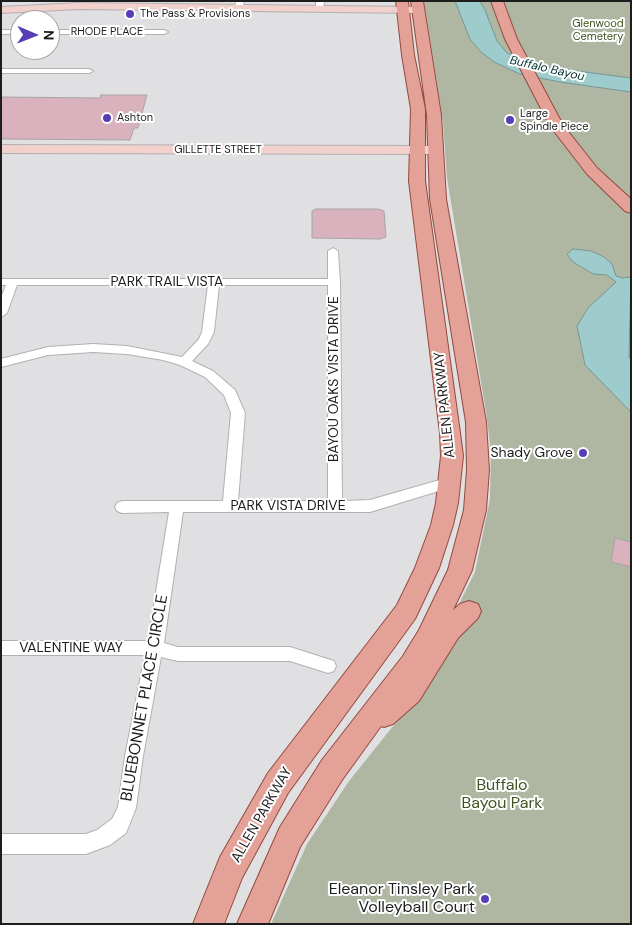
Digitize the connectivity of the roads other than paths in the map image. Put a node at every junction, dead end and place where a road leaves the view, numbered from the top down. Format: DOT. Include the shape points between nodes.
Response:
graph roads {
  1 [pos="498,1"];
  2 [pos="510,1"];
  3 [pos="80,4"];
  4 [pos="161,5"];
  5 [pos="240,5"];
  6 [pos="320,5"];
  7 [pos="410,6"];
  8 [pos="1,10"];
  9 [pos="60,32"];
  10 [pos="164,32"];
  11 [pos="1,71"];
  12 [pos="89,71"];
  13 [pos="449,132"];
  14 [pos="1,149"];
  15 [pos="426,150"];
  16 [pos="631,193"];
  17 [pos="631,208"];
  18 [pos="333,251"];
  19 [pos="7,282"];
  20 [pos="214,282"];
  21 [pos="334,282"];
  22 [pos="1,313"];
  23 [pos="2,360"];
  24 [pos="184,362"];
  25 [pos="450,482"];
  26 [pos="177,506"];
  27 [pos="230,506"];
  28 [pos="335,506"];
  29 [pos="122,507"];
  30 [pos="469,611"];
  31 [pos="1,648"];
  32 [pos="155,648"];
  33 [pos="328,666"];
  34 [pos="354,741"];
  35 [pos="1,844"];
  36 [pos="208,924"];
  37 [pos="252,924"];
  1 -- 17 [label="main road" via="511,39 566,140 592,171"];
  2 -- 16 [label="main road" via="524,39 580,139"];
  3 -- 4 [label="street"];
  3 -- 8 [label="street"];
  4 -- 5 [label="street"];
  5 -- 6 [label="street"];
  6 -- 7 [label="street"];
  7 -- 15 [label="main road, ALLEN PARKWAY" via="433,104"];
  9 -- 10 [label="street, RHODE PLACE"];
  11 -- 12 [label="street"];
  13 -- 15 [label="main road"];
  14 -- 15 [label="street, GILLETTE STREET"];
  15 -- 25 [label="main road, ALLEN PARKWAY" via="417,181 450,432"];
  15 -- 34 [label="main road, ALLEN PARKWAY" via="438,200 477,433 475,510 460,570 428,638"];
  18 -- 21 [label="street, BAYOU OAKS VISTA DRIVE"];
  19 -- 20 [label="street, PARK TRAIL VISTA"];
  19 -- 22 [label="street"];
  20 -- 21 [label="street, PARK TRAIL VISTA"];
  20 -- 24 [label="street" via="208,332"];
  21 -- 28 [label="street, BAYOU OAKS VISTA DRIVE"];
  23 -- 24 [label="street" via="48,351 93,348 144,352"];
  24 -- 27 [label="street" via="219,381 230,393 238,413"];
  25 -- 28 [label="street, PARK VISTA DRIVE" via="370,506"];
  25 -- 36 [label="main road, ALLEN PARKWAY" via="436,545 406,612 278,783 231,868"];
  26 -- 27 [label="street, PARK VISTA DRIVE"];
  26 -- 29 [label="street, PARK VISTA DRIVE"];
  26 -- 32 [label="street, BLUEBONNET PLACE CIRCLE"];
  27 -- 28 [label="street, PARK VISTA DRIVE"];
  30 -- 34 [label="main road" via="450,630 410,693"];
  31 -- 32 [label="street, VALENTINE WAY"];
  32 -- 33 [label="street, VALENTINE WAY" via="178,654 290,654"];
  32 -- 35 [label="street, BLUEBONNET PLACE CIRCLE" via="127,808 119,826 103,838 86,844"];
  34 -- 37 [label="main road, ALLEN PARKWAY" via="290,837"];
}
